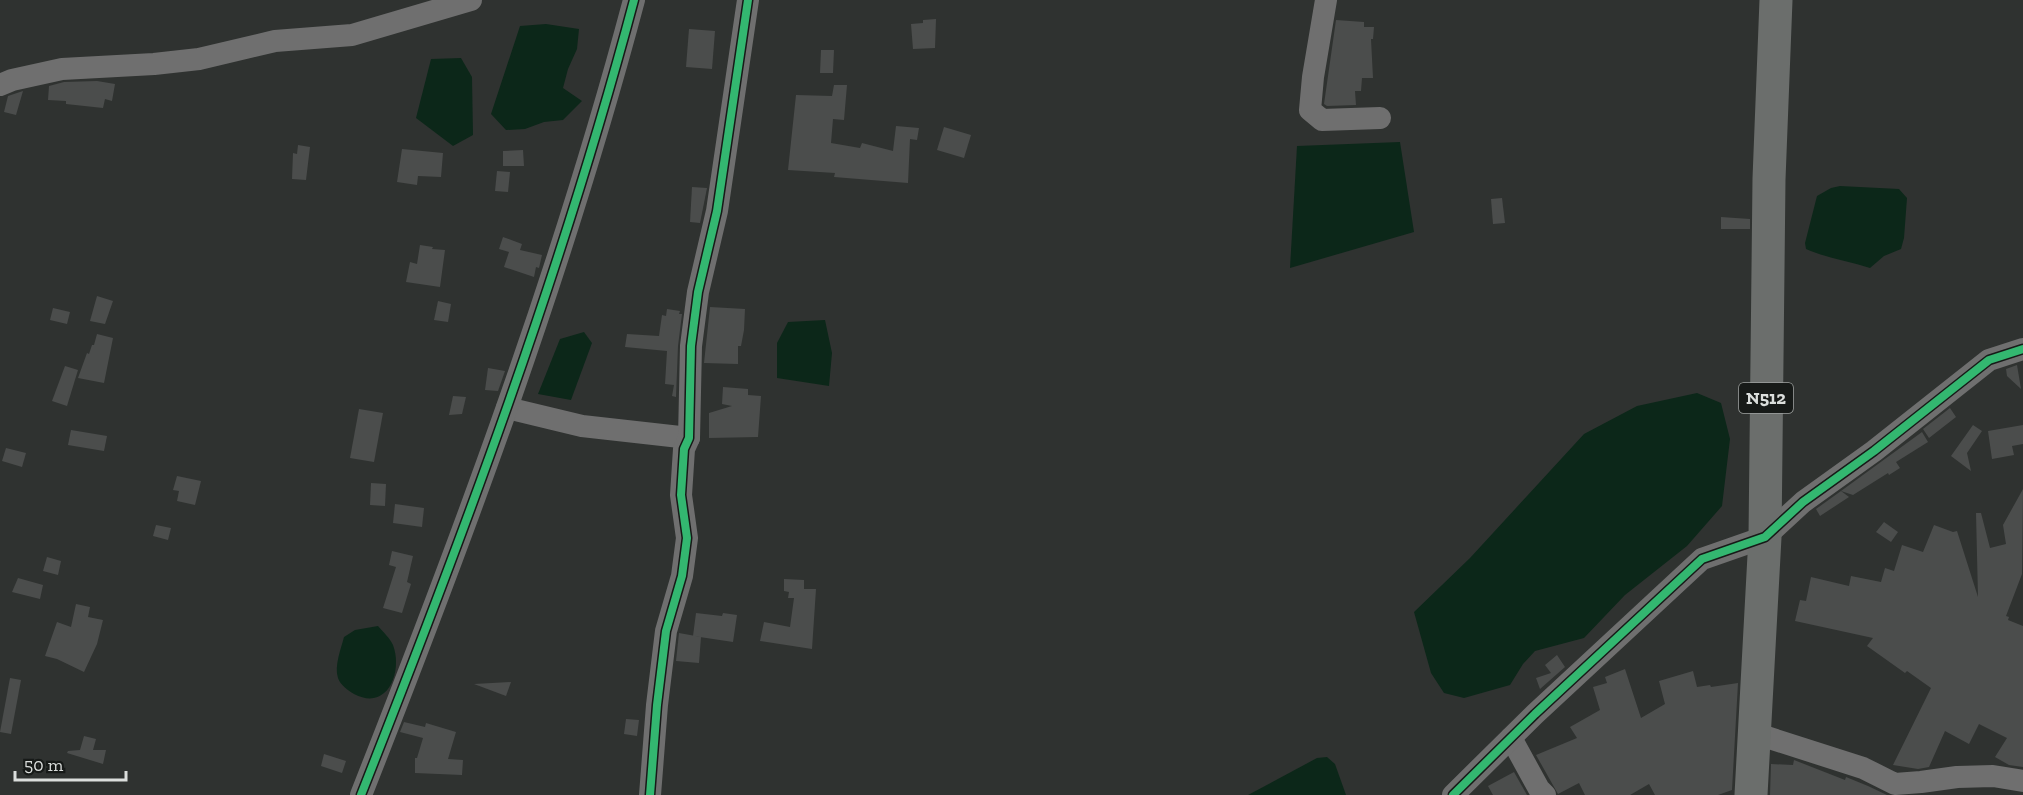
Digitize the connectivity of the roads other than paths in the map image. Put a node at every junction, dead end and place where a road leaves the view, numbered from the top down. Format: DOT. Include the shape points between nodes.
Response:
graph roads {
  1 [pos="471,0"];
  2 [pos="634,0"];
  3 [pos="748,0"];
  4 [pos="1326,0"];
  5 [pos="1776,0"];
  6 [pos="0,86"];
  7 [pos="1380,118"];
  8 [pos="2023,349"];
  9 [pos="507,408"];
  10 [pos="689,438"];
  11 [pos="1765,537"];
  12 [pos="1754,733"];
  13 [pos="1511,738"];
  14 [pos="2023,781"];
  15 [pos="361,795"];
  16 [pos="650,795"];
  17 [pos="1453,795"];
  18 [pos="1545,795"];
  19 [pos="1751,795"];
  1 -- 6 [label="street" via="352,35 276,41 199,59 62,69"];
  2 -- 9 [label="street" via="588,165"];
  3 -- 10 [label="street" via="717,211 698,292 691,346"];
  4 -- 7 [label="street" via="1310,110 1322,120"];
  5 -- 11 [label="highway, N512" via="1769,179"];
  8 -- 11 [label="street" via="1989,360 1803,502"];
  9 -- 10 [label="street" via="582,426"];
  9 -- 15 [label="street"];
  10 -- 16 [label="street" via="684,449 681,495 687,538 682,576 666,631"];
  11 -- 12 [label="highway, N512"];
  11 -- 13 [label="street" via="1702,559"];
  12 -- 14 [label="street" via="1863,768 1895,784 1993,776"];
  12 -- 19 [label="highway, N512"];
  13 -- 17 [label="street"];
  13 -- 18 [label="street"];
}
